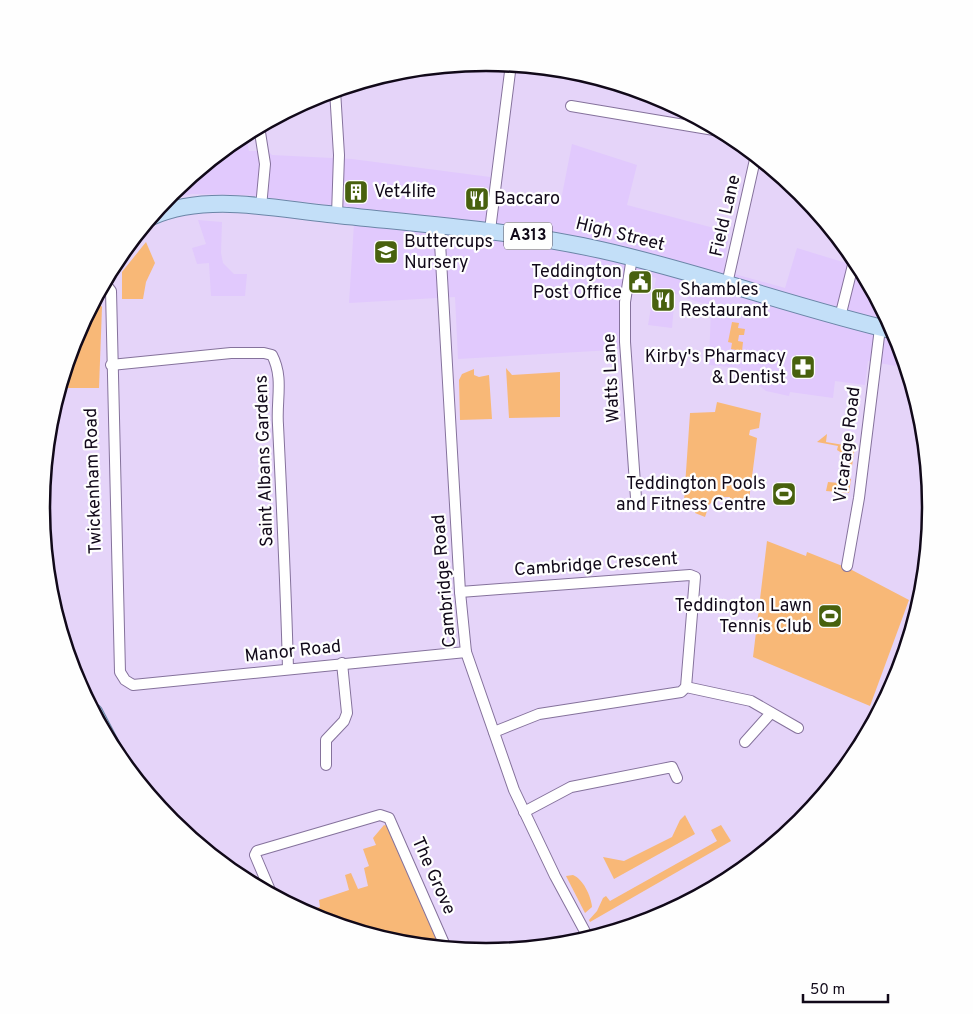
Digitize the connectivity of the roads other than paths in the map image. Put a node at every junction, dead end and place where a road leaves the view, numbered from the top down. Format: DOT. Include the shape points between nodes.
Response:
graph roads {
  1 [pos="510,71"];
  2 [pos="335,98"];
  3 [pos="571,106"];
  4 [pos="704,128"];
  5 [pos="261,133"];
  6 [pos="754,163"];
  7 [pos="261,207"];
  8 [pos="164,213"];
  9 [pos="338,215"];
  10 [pos="439,225"];
  11 [pos="490,230"];
  12 [pos="632,257"];
  13 [pos="852,269"];
  14 [pos="727,284"];
  15 [pos="109,288"];
  16 [pos="840,316"];
  17 [pos="885,329"];
  18 [pos="887,333"];
  19 [pos="111,365"];
  20 [pos="636,498"];
  21 [pos="847,566"];
  22 [pos="460,592"];
  23 [pos="466,652"];
  24 [pos="342,663"];
  25 [pos="288,669"];
  26 [pos="125,680"];
  27 [pos="686,687"];
  28 [pos="772,713"];
  29 [pos="798,728"];
  30 [pos="494,732"];
  31 [pos="745,742"];
  32 [pos="326,765"];
  33 [pos="677,778"];
  34 [pos="524,812"];
  35 [pos="268,885"];
  36 [pos="585,932"];
  37 [pos="443,941"];
  1 -- 11 [label="street"];
  2 -- 9 [label="street"];
  3 -- 4 [label="street"];
  5 -- 7 [label="street" via="265,164"];
  6 -- 14 [label="street, Field Lane"];
  7 -- 8 [label="main road, High Street / A313" via="186,206"];
  7 -- 9 [label="main road, High Street / A313"];
  9 -- 10 [label="main road, High Street / A313"];
  10 -- 11 [label="main road, High Street / A313"];
  10 -- 22 [label="street, Cambridge Road"];
  11 -- 12 [label="main road, High Street / A313"];
  12 -- 14 [label="main road, High Street / A313"];
  12 -- 20 [label="street, Watts Lane" via="625,302 625,342"];
  13 -- 16 [label="street"];
  14 -- 16 [label="main road, High Street / A313"];
  15 -- 19 [label="street, Twickenham Road"];
  16 -- 17 [label="main road, High Street / A313"];
  18 -- 21 [label="street, Vicarage Road"];
  19 -- 25 [label="street, Saint Albans Gardens" via="231,353 264,352 272,355 279,368 277,409"];
  19 -- 26 [label="street, Twickenham Road" via="120,672"];
  22 -- 23 [label="street, Cambridge Road"];
  22 -- 27 [label="street, Cambridge Crescent" via="695,577"];
  23 -- 24 [label="street, Manor Road"];
  23 -- 30 [label="street, Cambridge Road"];
  24 -- 25 [label="street, Manor Road"];
  24 -- 32 [label="street" via="347,713 344,721 326,740"];
  25 -- 26 [label="street, Manor Road" via="133,685"];
  27 -- 28 [label="street" via="751,701"];
  27 -- 30 [label="street" via="681,692 539,714"];
  28 -- 29 [label="street"];
  28 -- 31 [label="street"];
  30 -- 34 [label="street, Cambridge Road"];
  33 -- 34 [label="street" via="672,767 588,782 571,787"];
  34 -- 36 [label="street, Cambridge Road"];
  35 -- 37 [label="street, The Grove" via="255,855 257,851 380,815 389,818"];
}
